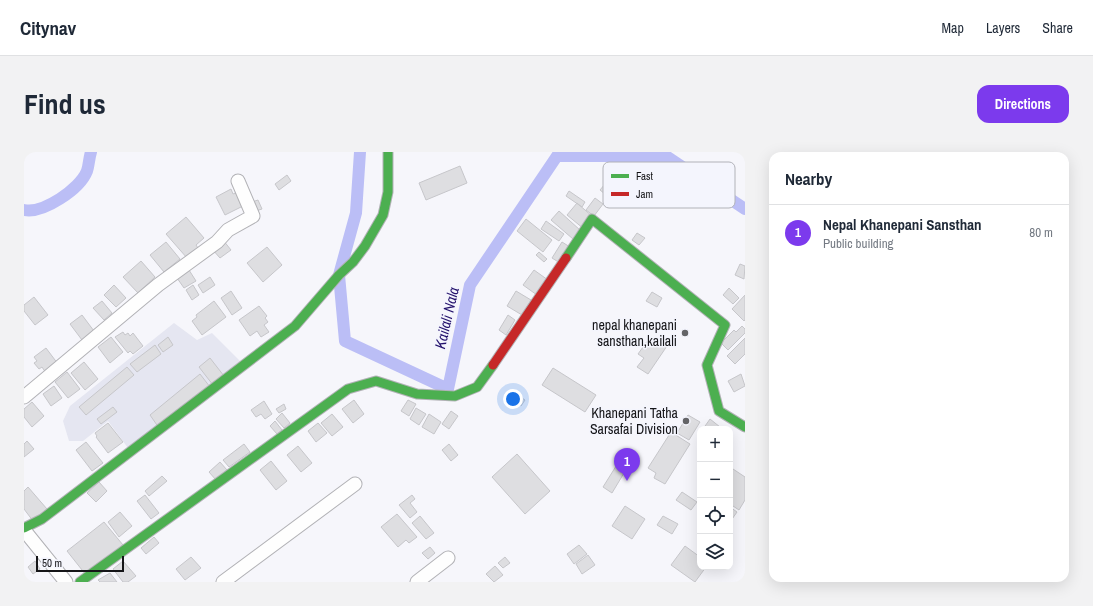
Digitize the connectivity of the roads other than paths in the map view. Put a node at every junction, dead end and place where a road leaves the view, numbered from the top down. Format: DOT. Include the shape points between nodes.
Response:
graph roads {
  1 [pos="388,152"];
  2 [pos="238,181"];
  3 [pos="24,397"];
  4 [pos="745,427"];
  5 [pos="355,484"];
  6 [pos="24,529"];
  7 [pos="448,558"];
  8 [pos="66,582"];
  9 [pos="80,582"];
  10 [pos="223,582"];
  11 [pos="417,582"];
  1 -- 6 [label="street" via="388,192 383,215 353,262 295,326 42,519"];
  2 -- 3 [label="street" via="253,216 228,230 217,242 158,285"];
  4 -- 9 [label="street" via="719,411 708,365 725,325 592,219 477,387 455,396 417,394 376,381 348,389"];
  5 -- 10 [label="street"];
  6 -- 8 [label="street"];
  7 -- 11 [label="street"];
}
